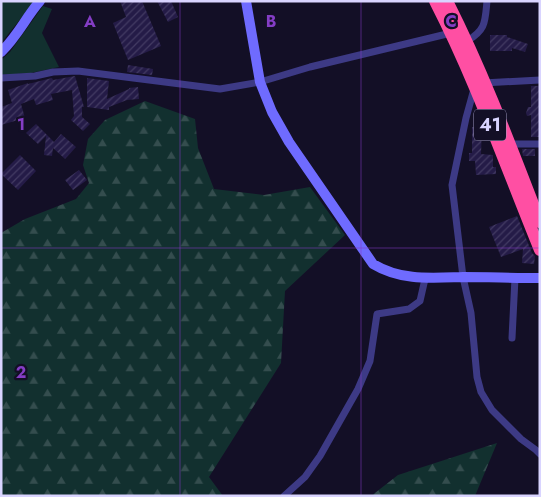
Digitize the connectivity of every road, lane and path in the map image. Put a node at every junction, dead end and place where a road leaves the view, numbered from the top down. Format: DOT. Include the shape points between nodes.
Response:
graph roads {
  1 [pos="40,1"];
  2 [pos="246,1"];
  3 [pos="435,1"];
  4 [pos="447,1"];
  5 [pos="488,1"];
  6 [pos="451,33"];
  7 [pos="467,41"];
  8 [pos="1,52"];
  9 [pos="1,78"];
  10 [pos="540,80"];
  11 [pos="260,82"];
  12 [pos="480,85"];
  13 [pos="510,144"];
  14 [pos="540,144"];
  15 [pos="540,222"];
  16 [pos="540,250"];
  17 [pos="463,277"];
  18 [pos="515,278"];
  19 [pos="540,278"];
  20 [pos="425,279"];
  21 [pos="512,338"];
  22 [pos="539,451"];
  23 [pos="284,496"];
  1 -- 8 [label="street"];
  2 -- 11 [label="street"];
  3 -- 6 [label="highway, 41"];
  4 -- 7 [label="highway, 41"];
  5 -- 7 [label="street" via="485,25"];
  6 -- 11 [label="street"];
  6 -- 12 [label="highway, 41"];
  7 -- 12 [label="highway, 41"];
  9 -- 11 [label="street" via="78,71 220,89"];
  10 -- 12 [label="street"];
  11 -- 20 [label="street" via="289,142 373,264 396,275"];
  12 -- 13 [label="highway, 41"];
  12 -- 16 [label="highway, 41"];
  12 -- 17 [label="street" via="466,118 452,185"];
  13 -- 14 [label="street"];
  13 -- 15 [label="highway, 41"];
  17 -- 18 [label="street"];
  17 -- 20 [label="street"];
  17 -- 22 [label="street" via="481,392 492,410 521,439"];
  18 -- 19 [label="street"];
  18 -- 21 [label="street"];
  20 -- 23 [label="street" via="420,301 409,309 377,314 370,361 358,389 306,477"];
}
